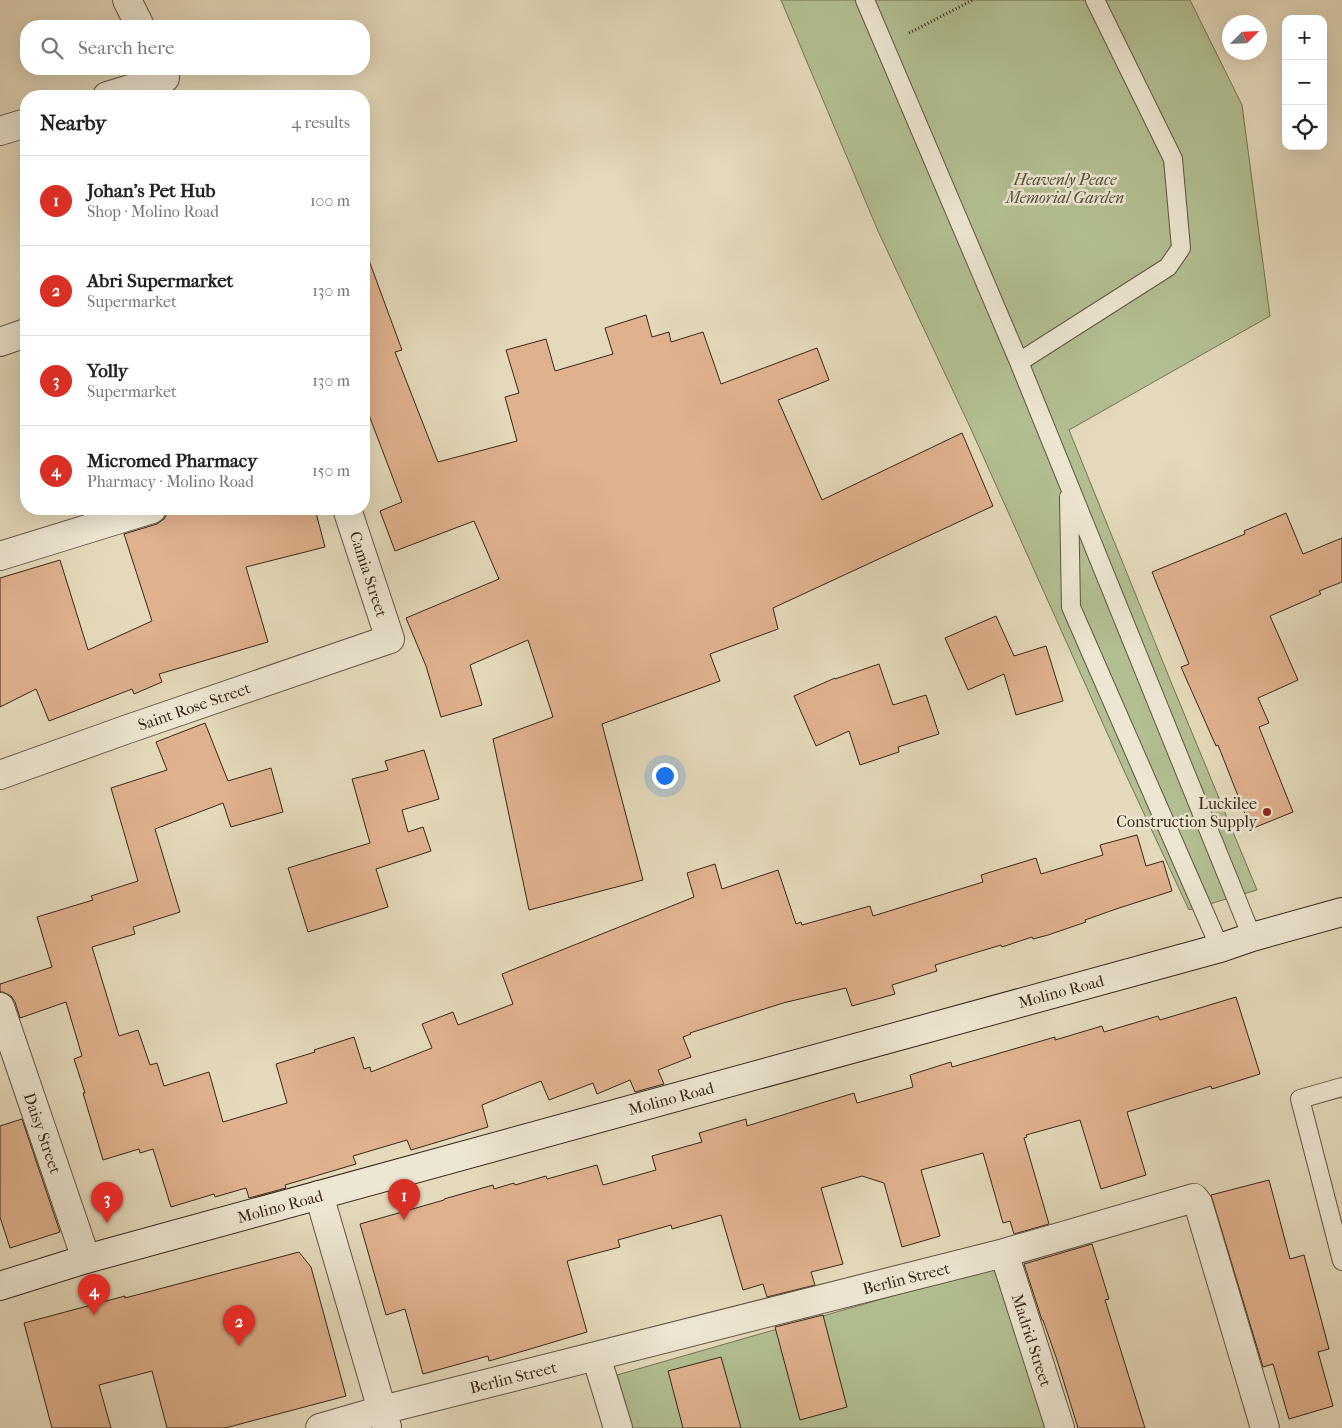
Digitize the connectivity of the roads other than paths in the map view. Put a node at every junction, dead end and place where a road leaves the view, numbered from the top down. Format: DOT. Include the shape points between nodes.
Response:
graph roads {
  1 [pos="127,0"];
  2 [pos="865,0"];
  3 [pos="1095,0"];
  4 [pos="137,20"];
  5 [pos="167,81"];
  6 [pos="132,90"];
  7 [pos="20,125"];
  8 [pos="0,131"];
  9 [pos="20,335"];
  10 [pos="0,342"];
  11 [pos="1019,362"];
  12 [pos="1069,487"];
  13 [pos="133,515"];
  14 [pos="349,515"];
  15 [pos="0,556"];
  16 [pos="390,639"];
  17 [pos="0,775"];
  18 [pos="1342,912"];
  19 [pos="1252,938"];
  20 [pos="1220,948"];
  21 [pos="0,1007"];
  22 [pos="1342,1086"];
  23 [pos="319,1195"];
  24 [pos="1004,1253"];
  25 [pos="86,1259"];
  26 [pos="1342,1261"];
  27 [pos="0,1286"];
  28 [pos="596,1356"];
  29 [pos="385,1419"];
  30 [pos="320,1428"];
  31 [pos="618,1428"];
  32 [pos="1060,1428"];
  33 [pos="1265,1428"];
  1 -- 4 [label="street"];
  2 -- 11 [label="lane"];
  3 -- 11 [label="lane" via="1173,159 1181,248 1168,266"];
  5 -- 6 [label="street"];
  7 -- 8 [label="street"];
  9 -- 10 [label="street"];
  11 -- 12 [label="lane"];
  12 -- 19 [label="lane"];
  12 -- 20 [label="lane" via="1071,607"];
  13 -- 15 [label="street"];
  14 -- 16 [label="street, Camia Street"];
  16 -- 17 [label="street, Saint Rose Street"];
  18 -- 19 [label="street, Molino Road"];
  19 -- 20 [label="street, Molino Road"];
  20 -- 23 [label="street, Molino Road"];
  21 -- 25 [label="street, Daisy Street"];
  22 -- 26 [label="lane" via="1300,1099"];
  23 -- 25 [label="street, Molino Road"];
  23 -- 29 [label="street"];
  24 -- 28 [label="street, Berlin Street"];
  24 -- 32 [label="street, Madrid Street"];
  24 -- 33 [label="street, Berlin Street" via="1194,1198"];
  25 -- 27 [label="street, Molino Road"];
  28 -- 29 [label="street, Berlin Street"];
  28 -- 31 [label="street"];
  29 -- 30 [label="street, Berlin Street"];
}
